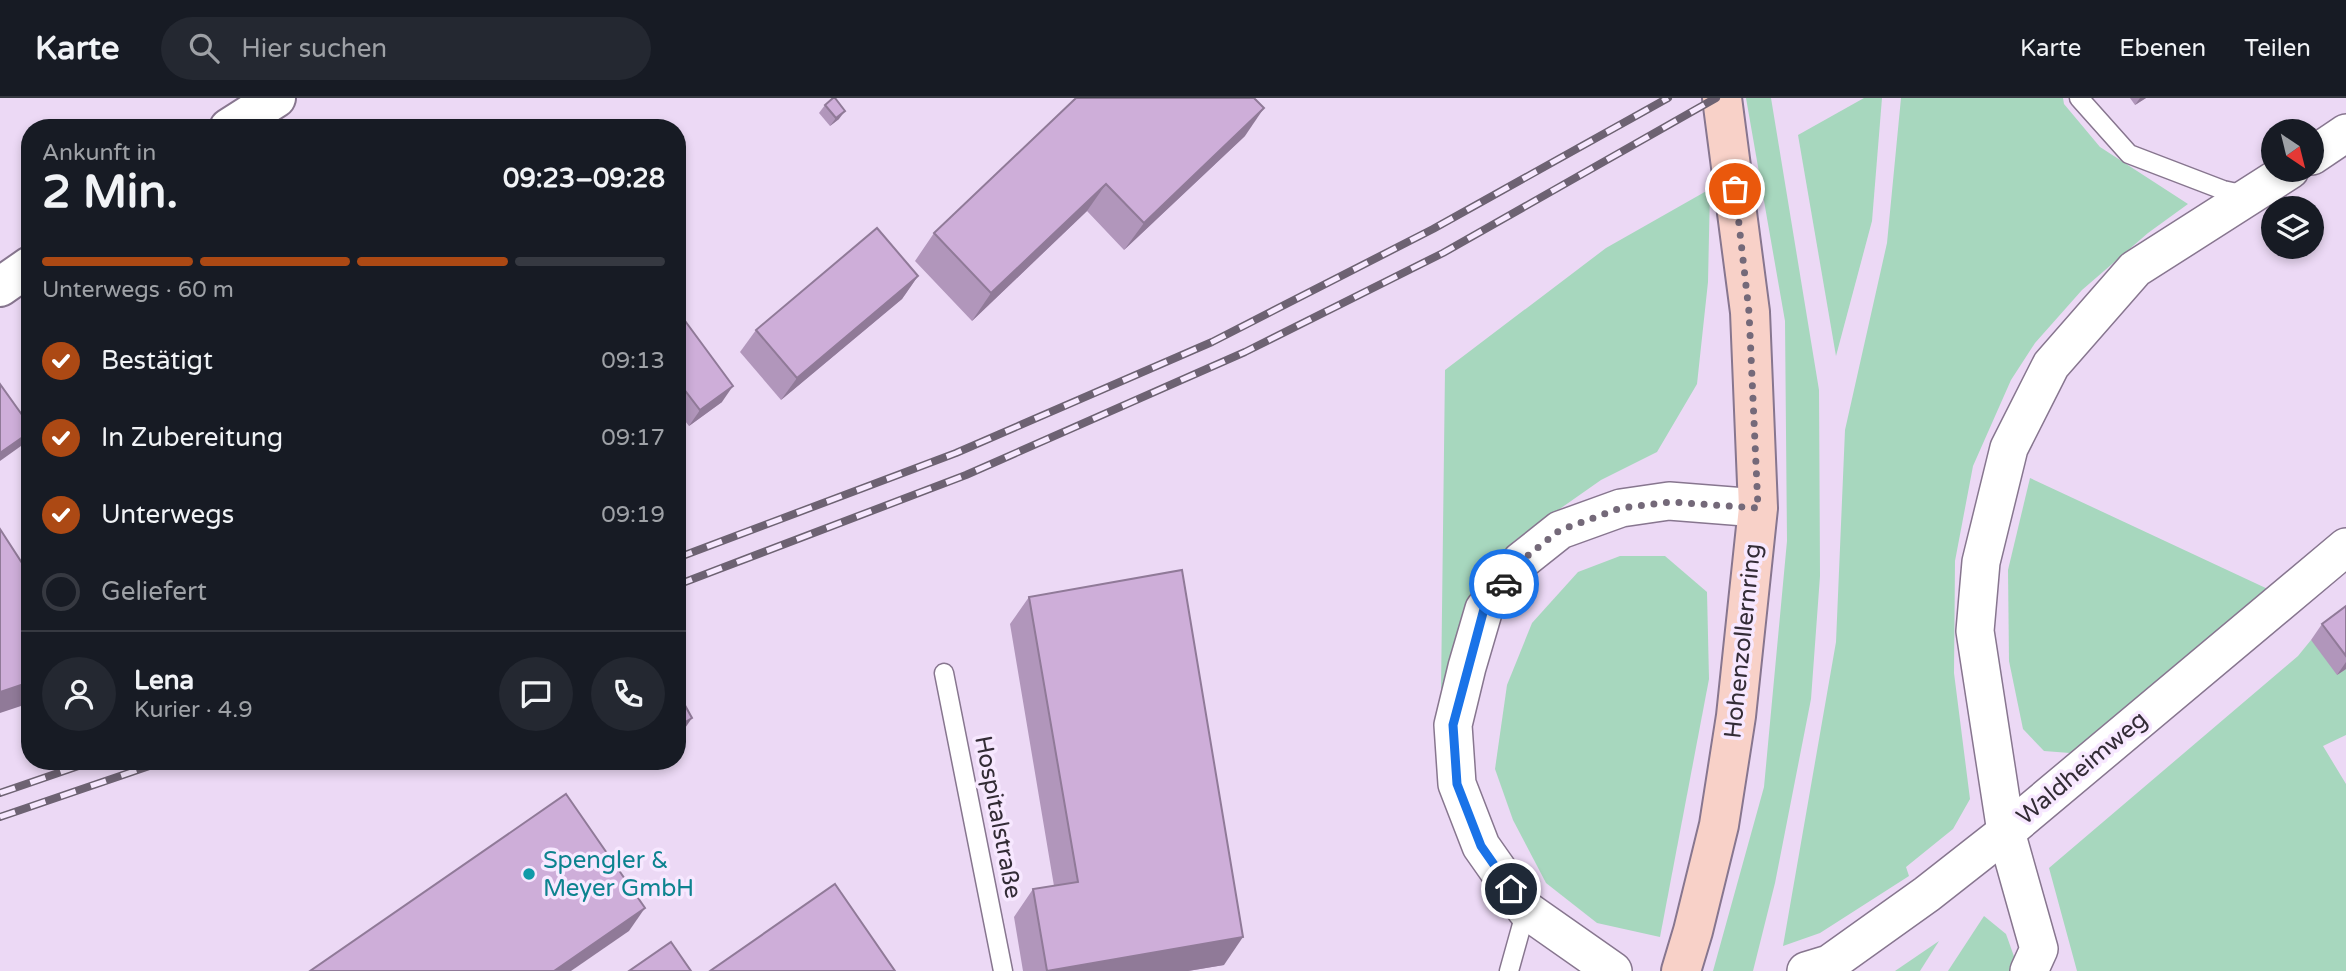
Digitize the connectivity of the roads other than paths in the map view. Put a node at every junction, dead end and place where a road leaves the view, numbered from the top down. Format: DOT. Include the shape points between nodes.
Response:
graph roads {
  1 [pos="276,98"];
  2 [pos="1722,98"];
  3 [pos="2080,98"];
  4 [pos="243,119"];
  5 [pos="2346,134"];
  6 [pos="2324,148"];
  7 [pos="2271,182"];
  8 [pos="2250,195"];
  9 [pos="21,272"];
  10 [pos="0,287"];
  11 [pos="1758,508"];
  12 [pos="2346,547"];
  13 [pos="944,673"];
  14 [pos="2006,832"];
  15 [pos="1525,910"];
  16 [pos="1817,967"];
  17 [pos="1003,971"];
  18 [pos="1510,971"];
  19 [pos="1612,971"];
  20 [pos="1681,971"];
  21 [pos="2029,971"];
  1 -- 4 [label="street"];
  2 -- 11 [label="main road, Hohenzollernring" via="1749,312"];
  3 -- 8 [label="lane" via="2129,154 2223,190"];
  5 -- 6 [label="street"];
  7 -- 8 [label="street"];
  8 -- 14 [label="street" via="2135,269 2051,365 2009,448 1981,562 1975,631"];
  9 -- 10 [label="street"];
  11 -- 15 [label="street" via="1670,502 1621,508 1560,530 1521,561 1484,609 1453,725 1457,784 1481,846"];
  11 -- 20 [label="main road, Hohenzollernring" via="1736,716 1719,825"];
  12 -- 14 [label="street, Waldheimweg"];
  13 -- 17 [label="lane, Hospitalstraße"];
  14 -- 16 [label="street, Waldheimweg" via="1927,894"];
  14 -- 21 [label="street" via="2039,949"];
  15 -- 18 [label="lane"];
  15 -- 19 [label="street"];
}
